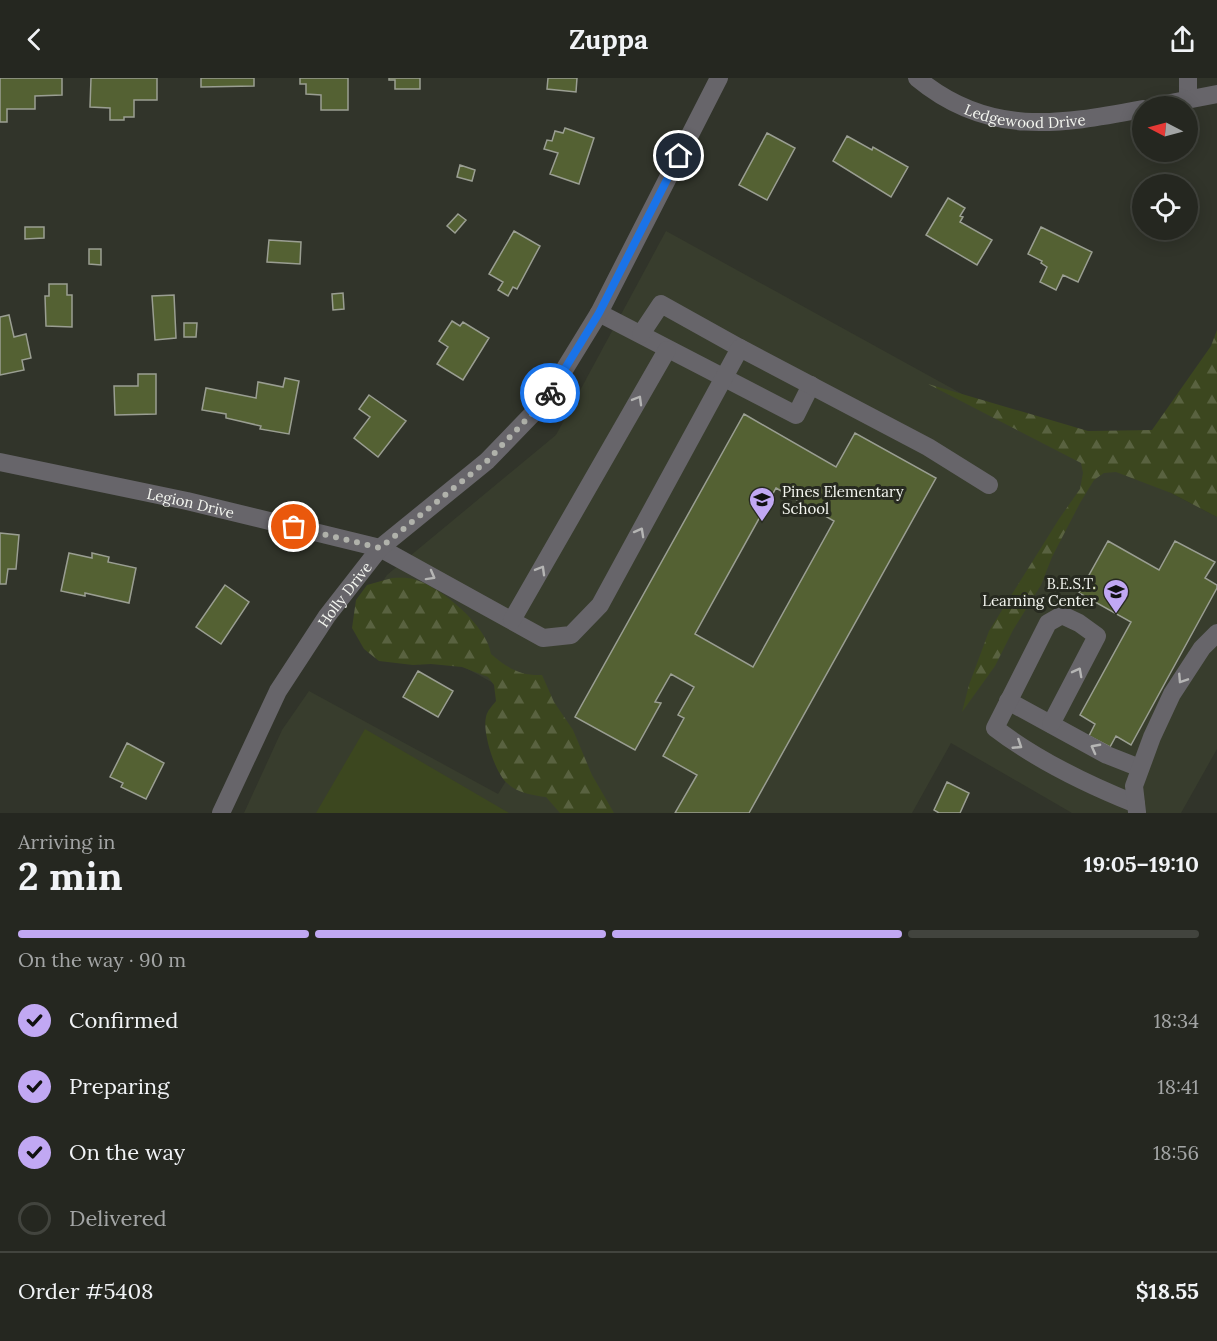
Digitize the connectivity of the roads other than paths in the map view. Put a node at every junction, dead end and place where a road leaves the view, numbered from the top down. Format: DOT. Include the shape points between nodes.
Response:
graph roads {
  1 [pos="719,78"];
  2 [pos="917,78"];
  3 [pos="1188,78"];
  4 [pos="1217,94"];
  5 [pos="1188,96"];
  6 [pos="1198,98"];
  7 [pos="1132,111"];
  8 [pos="599,313"];
  9 [pos="641,334"];
  10 [pos="740,348"];
  11 [pos="667,350"];
  12 [pos="723,379"];
  13 [pos="811,385"];
  14 [pos="0,462"];
  15 [pos="988,485"];
  16 [pos="380,548"];
  17 [pos="512,620"];
  18 [pos="1217,633"];
  19 [pos="1008,701"];
  20 [pos="1051,724"];
  21 [pos="1140,768"];
  22 [pos="1137,808"];
  23 [pos="221,813"];
  1 -- 8 [label="street, Holly Drive"];
  2 -- 7 [label="street, Ledgewood Drive" via="933,92 970,111 1015,122 1070,121"];
  3 -- 5 [label="street"];
  4 -- 6 [label="street"];
  8 -- 9 [label="street"];
  8 -- 16 [label="street, Holly Drive" via="545,400 487,461"];
  9 -- 10 [label="street" via="661,304"];
  9 -- 11 [label="street"];
  10 -- 12 [label="street, Legion Drive"];
  10 -- 13 [label="street"];
  11 -- 12 [label="street"];
  17 -- 11 [label="street, one-way"];
  12 -- 13 [label="street" via="796,416"];
  17 -- 12 [label="street, Legion Drive, one-way" via="543,638 571,635 600,605"];
  13 -- 15 [label="street" via="928,447"];
  14 -- 16 [label="street, Legion Drive" via="187,501"];
  16 -- 17 [label="street, Legion Drive, one-way"];
  16 -- 23 [label="street, Holly Drive" via="327,616 278,691"];
  18 -- 21 [label="street, one-way" via="1202,648 1172,694"];
  19 -- 20 [label="street"];
  20 -- 19 [label="street, one-way" via="1097,636 1079,622 1062,615 1048,623"];
  19 -- 22 [label="street, one-way" via="995,729 1080,780"];
  21 -- 20 [label="street, one-way"];
  21 -- 22 [label="street" via="1134,786"];
}
